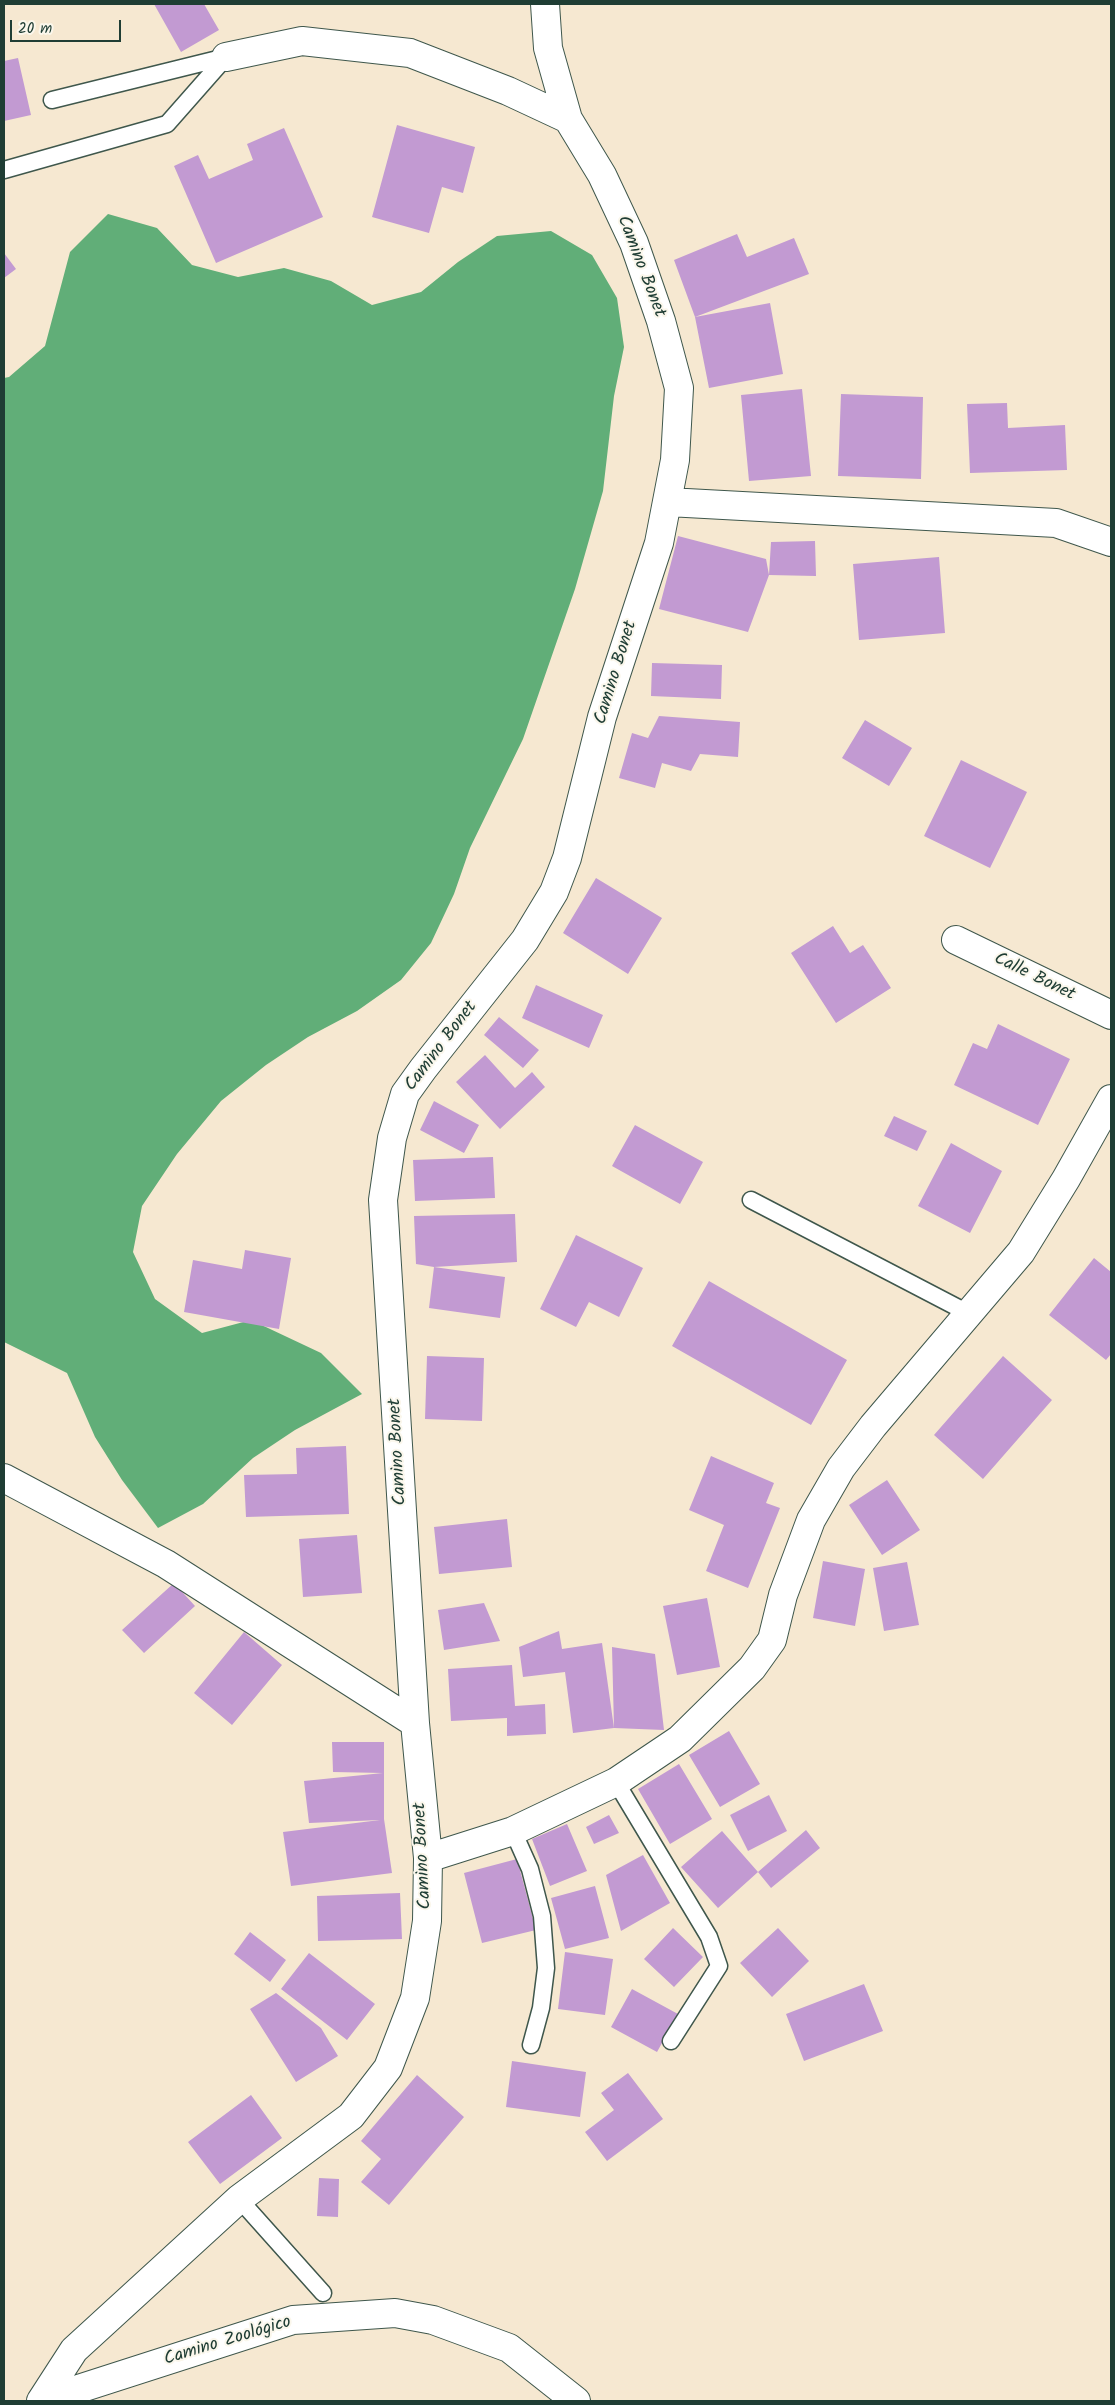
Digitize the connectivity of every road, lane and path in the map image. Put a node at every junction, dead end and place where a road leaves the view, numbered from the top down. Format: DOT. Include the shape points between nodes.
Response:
graph roads {
  1 [pos="545,4"];
  2 [pos="226,57"];
  3 [pos="52,100"];
  4 [pos="568,119"];
  5 [pos="4,170"];
  6 [pos="668,502"];
  7 [pos="1111,542"];
  8 [pos="956,940"];
  9 [pos="1111,1015"];
  10 [pos="1111,1099"];
  11 [pos="751,1200"];
  12 [pos="968,1313"];
  13 [pos="4,1478"];
  14 [pos="415,1723"];
  15 [pos="616,1782"];
  16 [pos="513,1832"];
  17 [pos="428,1858"];
  18 [pos="671,2041"];
  19 [pos="531,2045"];
  20 [pos="239,2199"];
  21 [pos="323,2293"];
  22 [pos="41,2401"];
  23 [pos="576,2401"];
  1 -- 4 [label="street, Camino Bonet" via="548,48"];
  2 -- 3 [label="lane"];
  2 -- 4 [label="street" via="302,41 410,53 508,91"];
  2 -- 5 [label="lane" via="168,124"];
  4 -- 6 [label="street, Camino Bonet" via="602,175 634,244 661,321 679,388 675,460"];
  6 -- 7 [label="street" via="1056,523"];
  6 -- 14 [label="street, Camino Bonet" via="659,543 602,717 567,858 554,892 525,940 405,1094 392,1138 383,1200"];
  8 -- 9 [label="street, Calle Bonet"];
  10 -- 12 [label="street" via="1021,1252"];
  11 -- 12 [label="lane"];
  12 -- 15 [label="street" via="841,1468 811,1520 783,1595 772,1640 752,1668 680,1739"];
  13 -- 14 [label="street" via="166,1564"];
  14 -- 17 [label="street, Camino Bonet"];
  15 -- 16 [label="street"];
  15 -- 18 [label="lane" via="709,1937 720,1966"];
  16 -- 17 [label="street"];
  16 -- 19 [label="lane" via="530,1869 542,1916 546,1968 541,2008"];
  17 -- 20 [label="street, Camino Bonet" via="427,1921 416,1998 388,2068 351,2116"];
  20 -- 21 [label="lane"];
  20 -- 22 [label="street, Camino Bonet" via="74,2350"];
  22 -- 23 [label="street, Camino Zoológico" via="293,2320 395,2313 433,2320 509,2348"];
}
